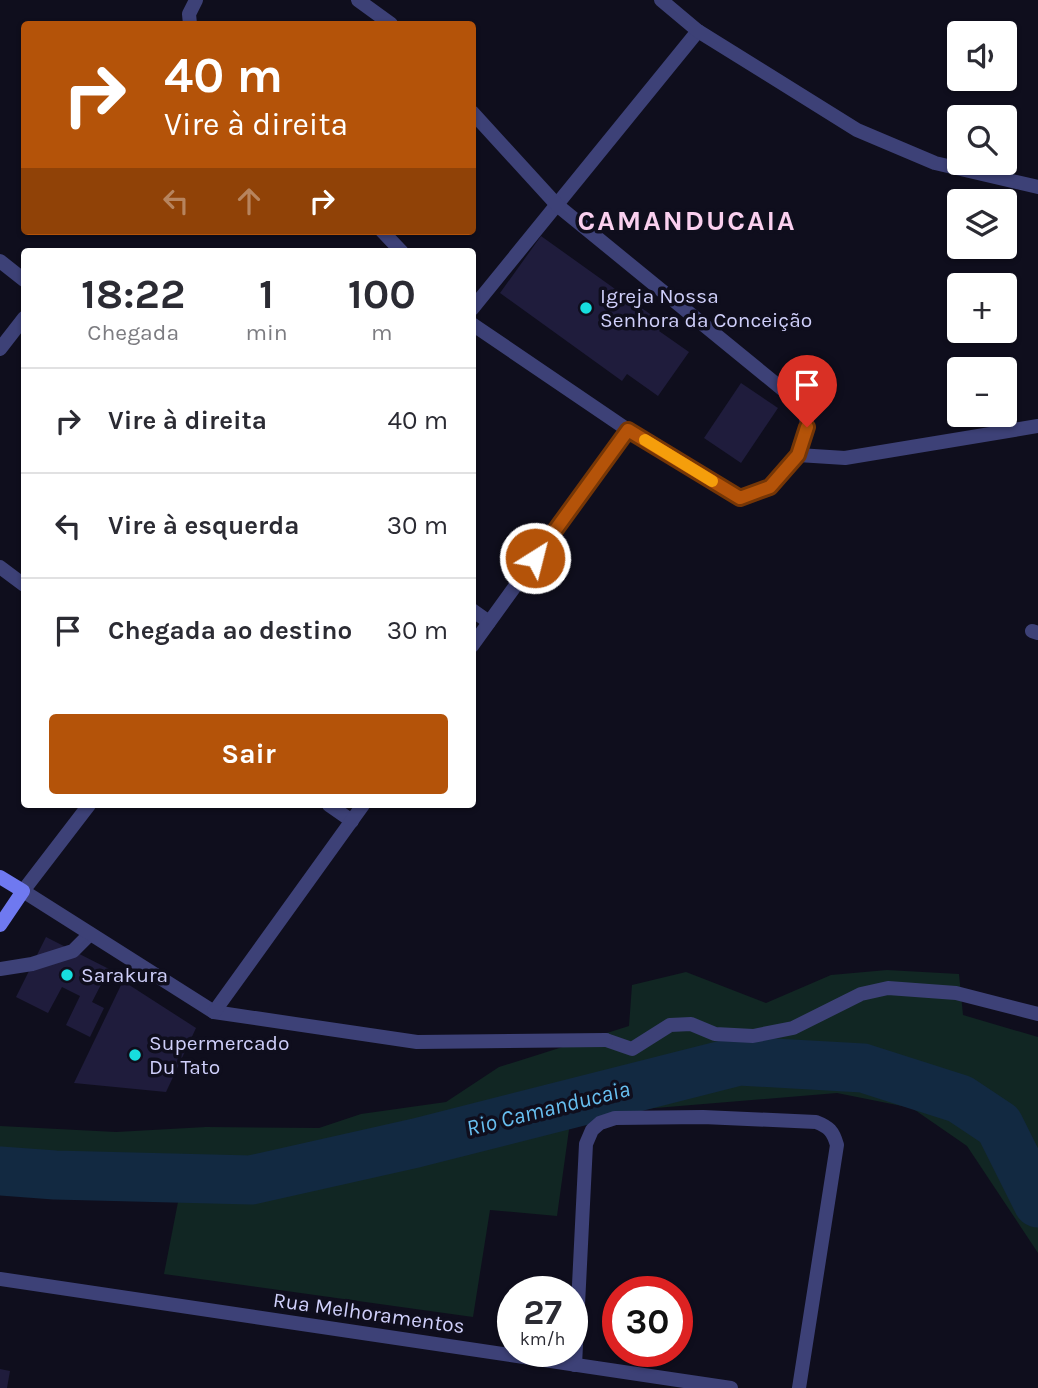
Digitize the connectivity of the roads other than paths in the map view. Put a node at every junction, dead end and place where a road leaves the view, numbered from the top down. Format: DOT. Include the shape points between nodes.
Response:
graph roads {
  1 [pos="196,0"];
  2 [pos="358,0"];
  3 [pos="661,0"];
  4 [pos="190,21"];
  5 [pos="387,21"];
  6 [pos="698,31"];
  7 [pos="476,116"];
  8 [pos="1038,187"];
  9 [pos="558,205"];
  10 [pos="386,235"];
  11 [pos="398,248"];
  12 [pos="0,261"];
  13 [pos="21,278"];
  14 [pos="476,304"];
  15 [pos="21,322"];
  16 [pos="476,327"];
  17 [pos="0,349"];
  18 [pos="1038,426"];
  19 [pos="628,430"];
  20 [pos="798,455"];
  21 [pos="0,567"];
  22 [pos="21,582"];
  23 [pos="476,613"];
  24 [pos="489,622"];
  25 [pos="476,640"];
  26 [pos="87,808"];
  27 [pos="333,808"];
  28 [pos="361,808"];
  29 [pos="352,821"];
  30 [pos="0,877"];
  31 [pos="23,891"];
  32 [pos="0,925"];
  33 [pos="90,934"];
  34 [pos="0,969"];
  35 [pos="214,1012"];
  36 [pos="1038,1014"];
  37 [pos="579,1276"];
  38 [pos="0,1279"];
  39 [pos="497,1353"];
  40 [pos="588,1367"];
  41 [pos="731,1388"];
  42 [pos="799,1388"];
  1 -- 4 [label="street"];
  2 -- 5 [label="street"];
  3 -- 6 [label="street"];
  6 -- 8 [label="street" via="857,130 935,163"];
  6 -- 9 [label="street"];
  7 -- 9 [label="street"];
  9 -- 14 [label="street"];
  9 -- 20 [label="street" via="803,406 807,427"];
  10 -- 11 [label="street"];
  12 -- 13 [label="street"];
  15 -- 17 [label="street"];
  16 -- 19 [label="street"];
  18 -- 20 [label="street" via="845,458"];
  19 -- 20 [label="street" via="740,498 770,487"];
  19 -- 24 [label="street"];
  21 -- 22 [label="street"];
  23 -- 24 [label="street"];
  24 -- 25 [label="street"];
  26 -- 31 [label="street"];
  27 -- 29 [label="street"];
  28 -- 29 [label="street"];
  29 -- 35 [label="street"];
  30 -- 31 [label="main road"];
  31 -- 32 [label="main road"];
  31 -- 33 [label="street"];
  33 -- 34 [label="street" via="73,951"];
  33 -- 35 [label="street"];
  35 -- 36 [label="street" via="417,1042 606,1040 632,1049 670,1025 691,1024 715,1034 753,1036 793,1028 861,994 888,988 956,993"];
  37 -- 42 [label="street" via="586,1144 600,1123 615,1118 702,1117 827,1126 837,1145"];
  38 -- 39 [label="street, Rua Melhoramentos"];
  40 -- 41 [label="street, Rua Melhoramentos"];
}
